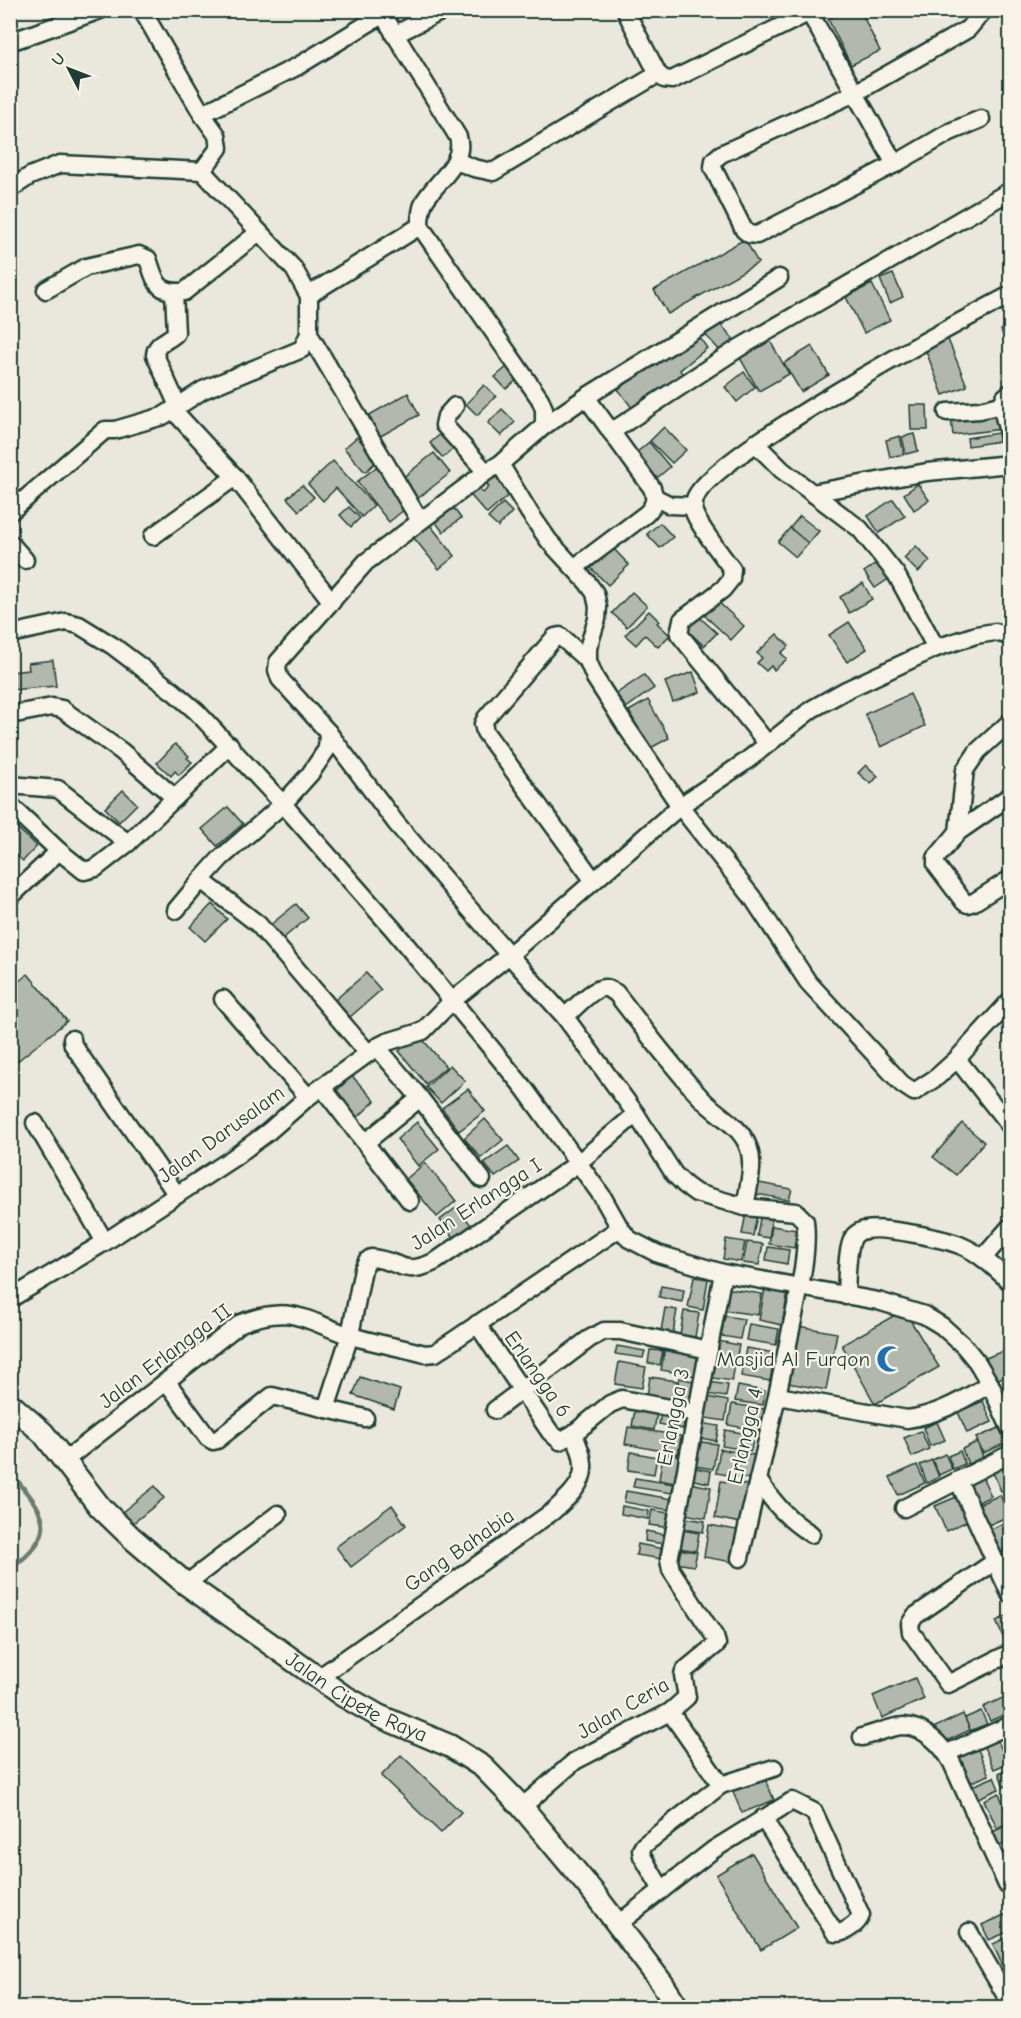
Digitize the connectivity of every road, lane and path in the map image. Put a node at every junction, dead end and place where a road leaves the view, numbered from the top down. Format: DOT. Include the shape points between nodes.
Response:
graph roads {
  1 [pos="100,10"];
  2 [pos="142,10"];
  3 [pos="444,10"];
  4 [pos="628,10"];
  5 [pos="984,10"];
  6 [pos="811,11"];
  7 [pos="381,13"];
  8 [pos="394,35"];
  9 [pos="10,42"];
  10 [pos="657,74"];
  11 [pos="855,93"];
  12 [pos="202,114"];
  13 [pos="981,120"];
  14 [pos="456,161"];
  15 [pos="895,164"];
  16 [pos="202,171"];
  17 [pos="10,189"];
  18 [pos="1011,191"];
  19 [pos="420,226"];
  20 [pos="259,232"];
  21 [pos="779,278"];
  22 [pos="46,290"];
  23 [pos="174,292"];
  24 [pos="1011,295"];
  25 [pos="309,296"];
  26 [pos="309,334"];
  27 [pos="585,397"];
  28 [pos="1006,399"];
  29 [pos="455,406"];
  30 [pos="175,408"];
  31 [pos="947,412"];
  32 [pos="544,426"];
  33 [pos="611,432"];
  34 [pos="1011,440"];
  35 [pos="755,444"];
  36 [pos="1011,464"];
  37 [pos="493,468"];
  38 [pos="235,477"];
  39 [pos="812,493"];
  40 [pos="656,498"];
  41 [pos="694,506"];
  42 [pos="10,512"];
  43 [pos="420,521"];
  44 [pos="153,536"];
  45 [pos="10,543"];
  46 [pos="25,560"];
  47 [pos="574,568"];
  48 [pos="332,603"];
  49 [pos="10,634"];
  50 [pos="1011,636"];
  51 [pos="936,648"];
  52 [pos="588,662"];
  53 [pos="10,715"];
  54 [pos="1011,722"];
  55 [pos="328,732"];
  56 [pos="768,743"];
  57 [pos="230,745"];
  58 [pos="10,785"];
  59 [pos="1011,796"];
  60 [pos="175,798"];
  61 [pos="283,804"];
  62 [pos="10,805"];
  63 [pos="680,806"];
  64 [pos="958,832"];
  65 [pos="128,843"];
  66 [pos="59,851"];
  67 [pos="1011,879"];
  68 [pos="201,880"];
  69 [pos="594,881"];
  70 [pos="10,897"];
  71 [pos="176,909"];
  72 [pos="509,955"];
  73 [pos="223,999"];
  74 [pos="452,1001"];
  75 [pos="1011,1001"];
  76 [pos="565,1017"];
  77 [pos="72,1039"];
  78 [pos="373,1050"];
  79 [pos="957,1059"];
  80 [pos="322,1087"];
  81 [pos="308,1097"];
  82 [pos="420,1098"];
  83 [pos="636,1114"];
  84 [pos="35,1123"];
  85 [pos="1011,1126"];
  86 [pos="366,1142"];
  87 [pos="578,1164"];
  88 [pos="482,1179"];
  89 [pos="177,1195"];
  90 [pos="410,1201"];
  91 [pos="746,1207"];
  92 [pos="1011,1227"];
  93 [pos="620,1228"];
  94 [pos="105,1242"];
  95 [pos="983,1258"];
  96 [pos="723,1273"];
  97 [pos="1011,1282"];
  98 [pos="800,1287"];
  99 [pos="846,1296"];
  100 [pos="10,1299"];
  101 [pos="477,1324"];
  102 [pos="350,1335"];
  103 [pos="709,1350"];
  104 [pos="167,1382"];
  105 [pos="990,1384"];
  106 [pos="523,1390"];
  107 [pos="778,1396"];
  108 [pos="10,1404"];
  109 [pos="326,1408"];
  110 [pos="495,1410"];
  111 [pos="696,1413"];
  112 [pos="365,1418"];
  113 [pos="1011,1428"];
  114 [pos="573,1434"];
  115 [pos="1011,1454"];
  116 [pos="64,1461"];
  117 [pos="758,1480"];
  118 [pos="958,1480"];
  119 [pos="904,1508"];
  120 [pos="278,1514"];
  121 [pos="810,1534"];
  122 [pos="740,1558"];
  123 [pos="994,1562"];
  124 [pos="186,1584"];
  125 [pos="1011,1594"];
  126 [pos="715,1637"];
  127 [pos="1011,1653"];
  128 [pos="317,1679"];
  129 [pos="670,1712"];
  130 [pos="1009,1730"];
  131 [pos="862,1737"];
  132 [pos="947,1753"];
  133 [pos="774,1768"];
  134 [pos="721,1785"];
  135 [pos="522,1807"];
  136 [pos="763,1818"];
  137 [pos="1009,1884"];
  138 [pos="662,1890"];
  139 [pos="618,1923"];
  140 [pos="969,1932"];
  141 [pos="1011,2003"];
  142 [pos="678,2007"];
  1 -- 9 [label="street"];
  2 -- 12 [label="street"];
  3 -- 8 [label="street"];
  4 -- 10 [label="street"];
  5 -- 11 [label="street" via="968,30"];
  6 -- 10 [label="street" via="672,80"];
  6 -- 11 [label="street"];
  7 -- 8 [label="street"];
  7 -- 12 [label="street" via="298,66"];
  8 -- 14 [label="street" via="458,137 461,147"];
  10 -- 14 [label="street" via="493,172"];
  11 -- 15 [label="street"];
  11 -- 15 [label="street" via="714,160 713,168 744,230 757,235"];
  12 -- 16 [label="street" via="217,135 219,148"];
  13 -- 15 [label="street" via="950,132"];
  14 -- 19 [label="street" via="424,203"];
  16 -- 17 [label="street" via="60,164"];
  16 -- 20 [label="street"];
  18 -- 33 [label="street" via="740,348"];
  19 -- 25 [label="street"];
  19 -- 32 [label="street" via="540,399"];
  20 -- 23 [label="street" via="184,291"];
  20 -- 25 [label="street" via="294,269"];
  21 -- 27 [label="street"];
  22 -- 23 [label="street" via="86,267 139,255 148,259 161,288"];
  23 -- 30 [label="street" via="176,333 155,349 155,355"];
  24 -- 35 [label="street" via="938,334"];
  25 -- 26 [label="street"];
  26 -- 30 [label="street" via="302,349 203,390"];
  26 -- 43 [label="street"];
  27 -- 32 [label="street"];
  27 -- 33 [label="street"];
  28 -- 31 [label="street" via="980,410"];
  28 -- 34 [label="street"];
  29 -- 37 [label="street" via="444,425"];
  30 -- 38 [label="street"];
  30 -- 42 [label="street" via="163,416 105,430"];
  32 -- 37 [label="street"];
  33 -- 40 [label="street"];
  35 -- 39 [label="street"];
  35 -- 41 [label="street" via="704,485"];
  36 -- 39 [label="street" via="927,472"];
  37 -- 43 [label="street"];
  37 -- 47 [label="street"];
  38 -- 44 [label="street"];
  38 -- 48 [label="street"];
  39 -- 51 [label="street" via="861,529 873,544 896,574"];
  40 -- 41 [label="street"];
  40 -- 47 [label="street" via="646,514"];
  41 -- 56 [label="street" via="694,512 732,569 732,579 682,620 680,634"];
  43 -- 48 [label="street" via="366,562"];
  45 -- 46 [label="street"];
  47 -- 52 [label="street" via="595,593 598,607"];
  48 -- 55 [label="street, Erlangga 4" via="278,662 277,670 280,679"];
  49 -- 57 [label="street" via="66,622 79,624 174,692"];
  50 -- 51 [label="street, Jalan Darusalam" via="995,632 976,635"];
  51 -- 56 [label="street, Jalan Darusalam" via="837,694"];
  52 -- 63 [label="street"];
  52 -- 69 [label="street" via="566,640 555,637 483,724"];
  53 -- 60 [label="street" via="52,707 62,709 121,751"];
  54 -- 64 [label="street" via="978,751 965,770"];
  55 -- 61 [label="street" via="327,749"];
  55 -- 72 [label="street, Erlangga 4" via="396,823"];
  56 -- 63 [label="street, Jalan Darusalam"];
  57 -- 60 [label="street"];
  57 -- 61 [label="street"];
  58 -- 65 [label="street" via="58,789"];
  59 -- 64 [label="street"];
  60 -- 65 [label="street"];
  61 -- 68 [label="street"];
  61 -- 74 [label="street"];
  62 -- 66 [label="street"];
  63 -- 69 [label="street, Jalan Darusalam"];
  63 -- 79 [label="street" via="752,897 808,982 902,1084 914,1092"];
  64 -- 67 [label="street" via="936,858 936,865 964,902 974,902"];
  65 -- 66 [label="street" via="96,868 84,871"];
  66 -- 70 [label="street"];
  68 -- 71 [label="street"];
  68 -- 78 [label="street" via="258,924"];
  69 -- 72 [label="street, Jalan Darusalam"];
  72 -- 74 [label="street, Jalan Darusalam"];
  72 -- 76 [label="street, Erlangga 4"];
  73 -- 81 [label="street"];
  74 -- 78 [label="street, Jalan Darusalam" via="423,1030"];
  74 -- 87 [label="street" via="524,1088"];
  75 -- 79 [label="street"];
  76 -- 83 [label="street, Erlangga 4"];
  76 -- 91 [label="street" via="598,989 616,993 671,1063 747,1143 751,1159"];
  77 -- 89 [label="street" via="97,1082"];
  78 -- 80 [label="street, Jalan Darusalam"];
  78 -- 82 [label="street"];
  79 -- 85 [label="street"];
  80 -- 81 [label="street, Jalan Darusalam"];
  80 -- 86 [label="street"];
  81 -- 89 [label="street, Jalan Darusalam" via="267,1132"];
  82 -- 86 [label="street"];
  82 -- 88 [label="street"];
  83 -- 87 [label="street"];
  83 -- 91 [label="street, Erlangga 4" via="685,1185 696,1193"];
  84 -- 94 [label="street"];
  86 -- 90 [label="street"];
  87 -- 93 [label="street"];
  87 -- 102 [label="street, Jalan Erlangga I" via="421,1269 409,1270 371,1258 363,1269"];
  89 -- 94 [label="street, Jalan Darusalam"];
  91 -- 98 [label="street, Erlangga 4" via="796,1212 805,1221"];
  92 -- 95 [label="street"];
  93 -- 96 [label="street" via="644,1248"];
  93 -- 101 [label="street, Jalan Erlangga II"];
  94 -- 100 [label="street, Jalan Darusalam"];
  95 -- 97 [label="street"];
  95 -- 99 [label="street" via="962,1246 868,1229 854,1237 850,1247"];
  96 -- 98 [label="street"];
  96 -- 103 [label="street, Erlangga 3"];
  98 -- 99 [label="street"];
  98 -- 107 [label="street, Erlangga 4"];
  99 -- 105 [label="street" via="901,1307 933,1321 964,1346"];
  101 -- 102 [label="street, Jalan Erlangga II" via="444,1348 425,1354"];
  101 -- 106 [label="street, Erlangga 6"];
  102 -- 104 [label="street, Jalan Erlangga II" via="288,1314 256,1317 241,1323"];
  102 -- 109 [label="street"];
  103 -- 106 [label="street" via="620,1331 604,1332 589,1339"];
  103 -- 111 [label="street, Erlangga 3"];
  104 -- 109 [label="street" via="213,1441 272,1396"];
  104 -- 116 [label="street, Jalan Erlangga II"];
  105 -- 107 [label="street" via="946,1409 908,1419"];
  105 -- 113 [label="street"];
  106 -- 110 [label="street"];
  106 -- 114 [label="street, Erlangga 6" via="556,1439 560,1442"];
  107 -- 117 [label="street, Erlangga 4"];
  108 -- 116 [label="main road, Jalan Cipete Raya" via="43,1432"];
  109 -- 112 [label="street"];
  111 -- 114 [label="street, Erlangga 6" via="622,1399"];
  111 -- 126 [label="street, Erlangga 3" via="669,1560 671,1570"];
  114 -- 128 [label="street, Gang Bahabia" via="584,1462 583,1474 573,1493 552,1512"];
  115 -- 118 [label="street"];
  116 -- 124 [label="main road, Jalan Cipete Raya" via="119,1526"];
  117 -- 121 [label="street" via="784,1515"];
  117 -- 122 [label="street, Erlangga 4"];
  118 -- 119 [label="street"];
  118 -- 123 [label="street"];
  120 -- 124 [label="street"];
  123 -- 125 [label="street"];
  123 -- 127 [label="street" via="915,1616 911,1632 948,1684"];
  124 -- 128 [label="main road, Jalan Cipete Raya"];
  126 -- 129 [label="street, Jalan Ceria" via="715,1647 684,1671 687,1697"];
  128 -- 135 [label="main road, Jalan Cipete Raya" via="379,1716 470,1758"];
  129 -- 134 [label="street"];
  129 -- 135 [label="street, Jalan Ceria" via="575,1761"];
  130 -- 132 [label="street"];
  131 -- 132 [label="street" via="903,1726 925,1732"];
  132 -- 137 [label="street"];
  133 -- 134 [label="street"];
  134 -- 138 [label="street" via="642,1848 642,1856"];
  135 -- 139 [label="main road, Jalan Cipete Raya"];
  136 -- 136 [label="street" via="792,1801 814,1812 861,1915 859,1920 842,1933 835,1933"];
  136 -- 138 [label="street"];
  138 -- 139 [label="street"];
  139 -- 142 [label="main road, Jalan Cipete Raya"];
  140 -- 141 [label="street"];
}
